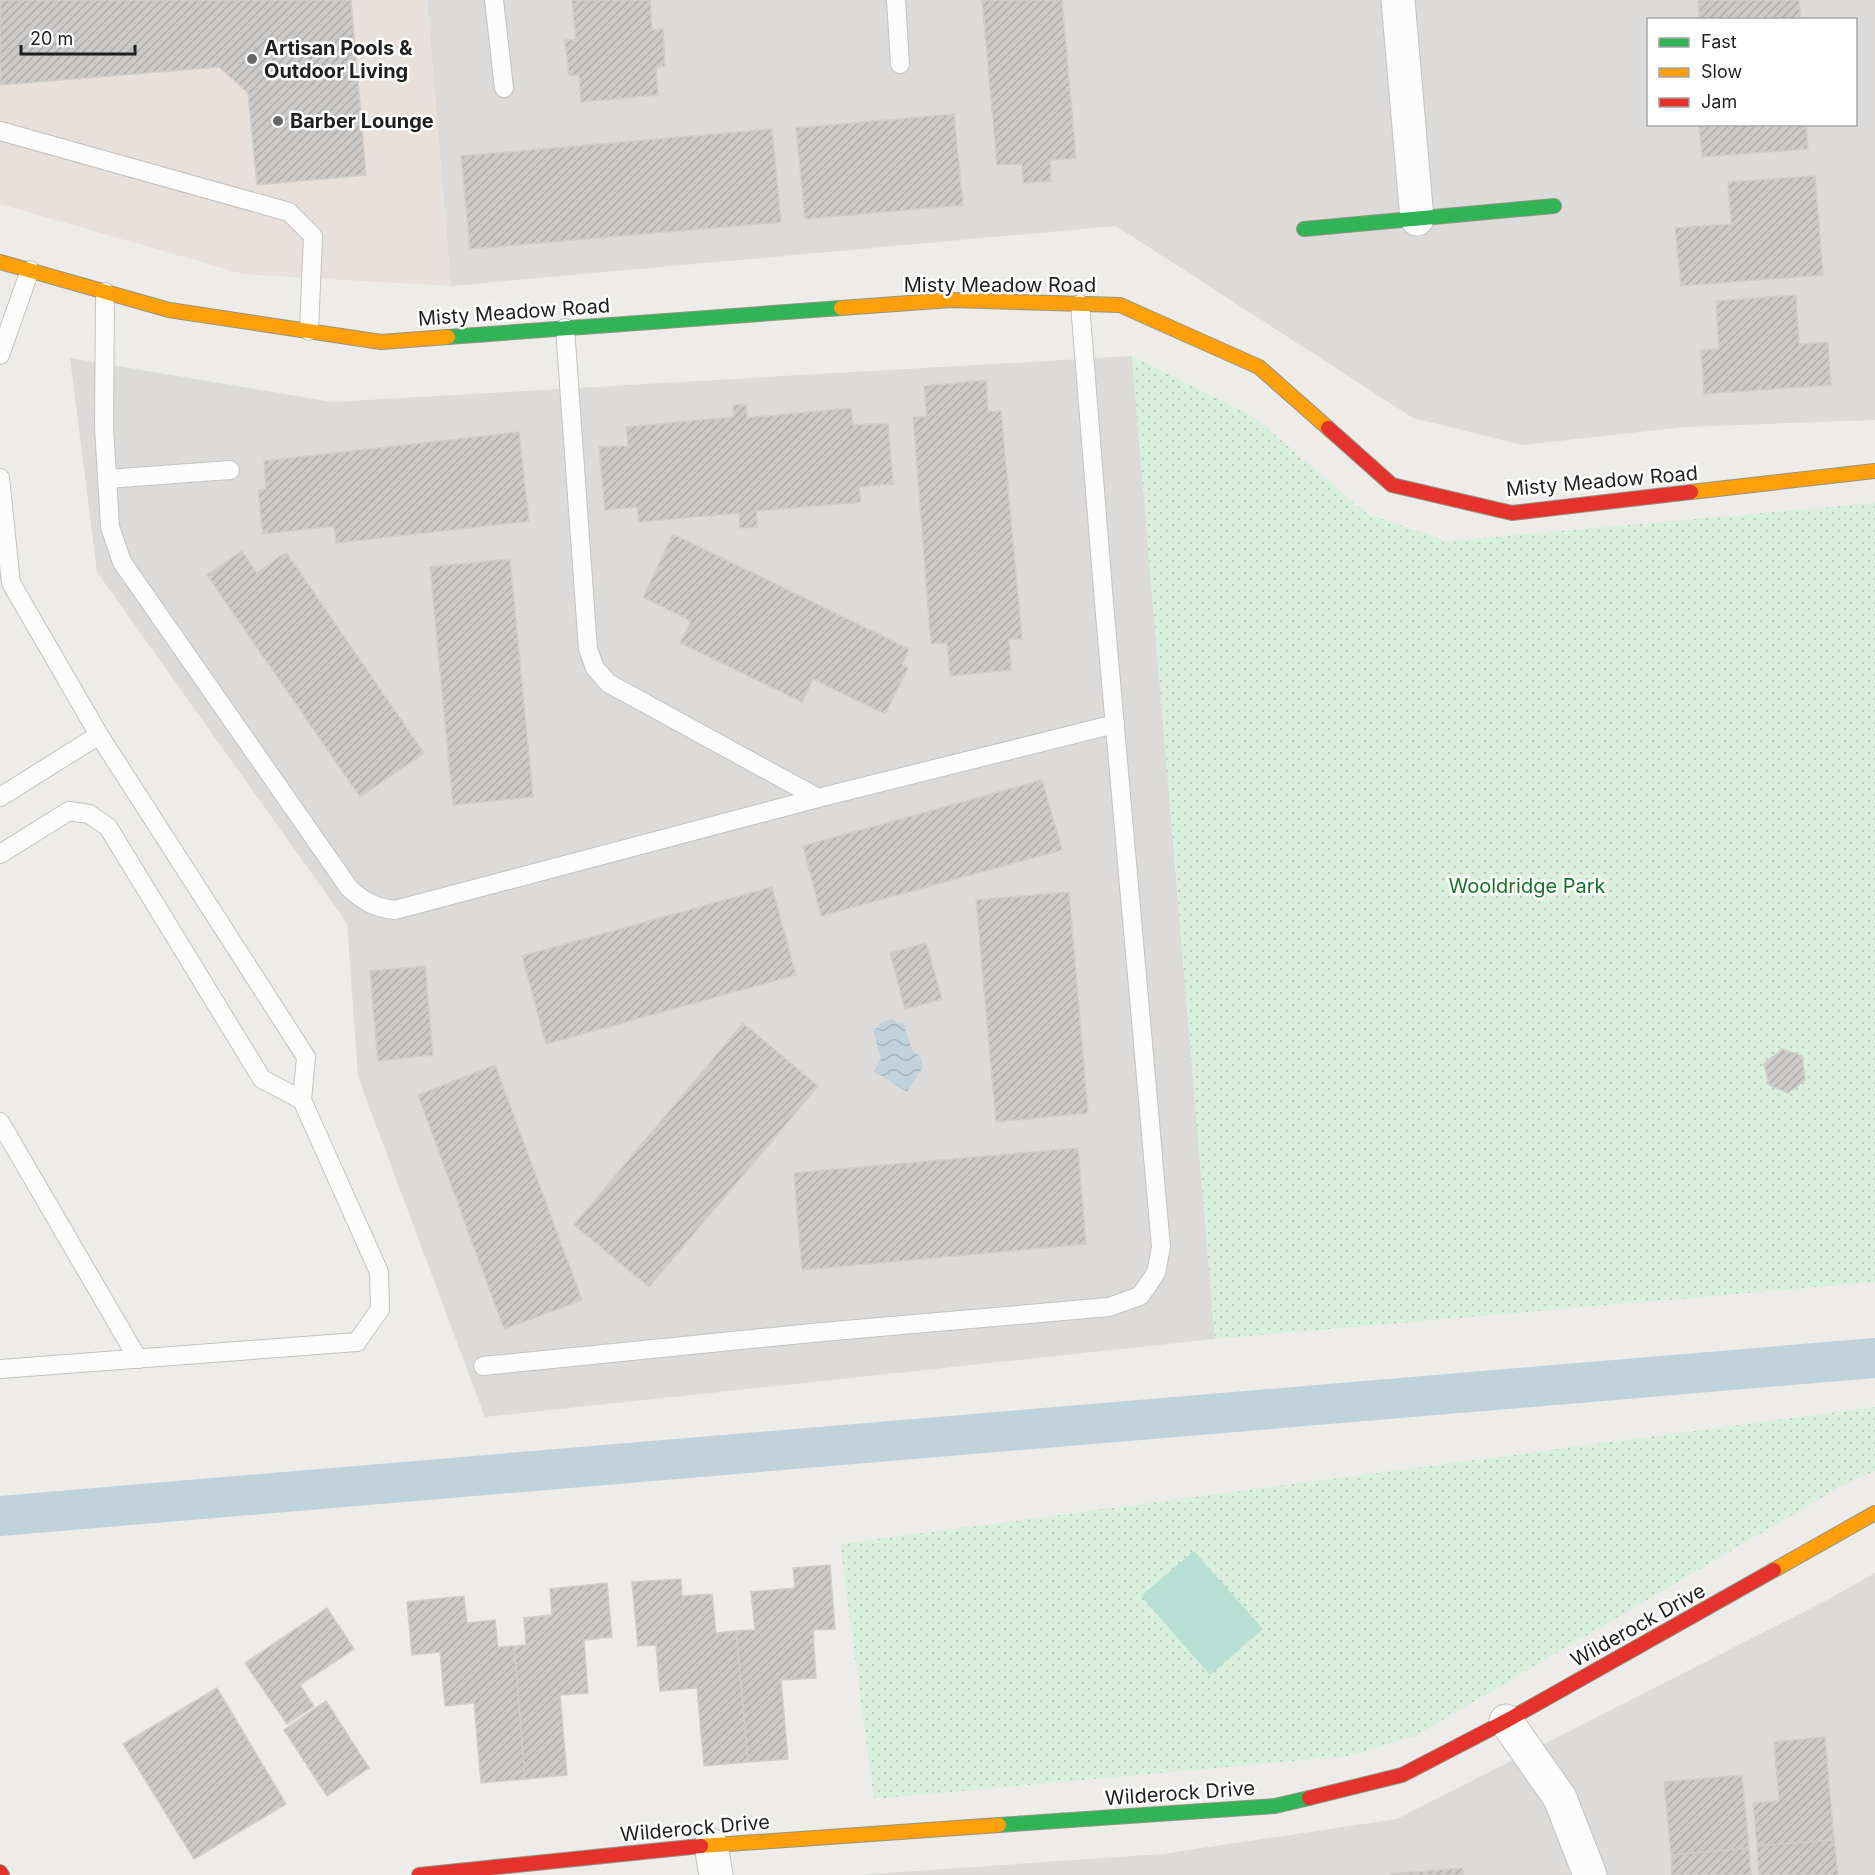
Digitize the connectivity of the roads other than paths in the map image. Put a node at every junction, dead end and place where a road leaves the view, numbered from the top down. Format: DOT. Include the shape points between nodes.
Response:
graph roads {
  1 [pos="494,0"];
  2 [pos="896,0"];
  3 [pos="1398,0"];
  4 [pos="900,64"];
  5 [pos="504,88"];
  6 [pos="0,131"];
  7 [pos="1554,206"];
  8 [pos="1417,219"];
  9 [pos="1304,229"];
  10 [pos="0,262"];
  11 [pos="30,270"];
  12 [pos="105,292"];
  13 [pos="1080,304"];
  14 [pos="566,328"];
  15 [pos="309,331"];
  16 [pos="0,355"];
  17 [pos="230,470"];
  18 [pos="1875,471"];
  19 [pos="0,478"];
  20 [pos="107,479"];
  21 [pos="1115,724"];
  22 [pos="99,735"];
  23 [pos="0,797"];
  24 [pos="818,798"];
  25 [pos="0,854"];
  26 [pos="302,1100"];
  27 [pos="0,1122"];
  28 [pos="138,1359"];
  29 [pos="483,1366"];
  30 [pos="0,1369"];
  31 [pos="1875,1513"];
  32 [pos="1506,1721"];
  33 [pos="713,1860"];
  34 [pos="419,1875"];
  35 [pos="1590,1875"];
  1 -- 5 [label="lane"];
  2 -- 4 [label="lane"];
  3 -- 8 [label="street"];
  6 -- 15 [label="lane" via="289,212 313,236"];
  7 -- 8 [label="street"];
  8 -- 9 [label="street"];
  10 -- 11 [label="street, Misty Meadow Road"];
  11 -- 12 [label="street, Misty Meadow Road"];
  11 -- 16 [label="lane"];
  12 -- 15 [label="street, Misty Meadow Road" via="169,310"];
  12 -- 20 [label="lane"];
  13 -- 14 [label="street, Misty Meadow Road" via="951,300"];
  13 -- 18 [label="street, Misty Meadow Road" via="1120,305 1259,368 1392,485 1512,513"];
  13 -- 21 [label="lane"];
  14 -- 15 [label="street, Misty Meadow Road" via="381,342"];
  14 -- 24 [label="lane" via="588,649 595,668 608,683"];
  17 -- 20 [label="lane"];
  19 -- 22 [label="lane" via="11,583"];
  20 -- 24 [label="lane" via="110,528 122,562 349,888 377,908 394,910 422,904"];
  21 -- 24 [label="lane"];
  21 -- 29 [label="lane" via="1161,1247 1156,1274 1140,1296 1109,1307"];
  22 -- 23 [label="lane"];
  22 -- 26 [label="lane" via="306,1057"];
  25 -- 26 [label="lane" via="69,811 89,814 108,827 262,1079"];
  26 -- 28 [label="lane" via="379,1272 380,1309 357,1342"];
  27 -- 28 [label="lane"];
  28 -- 30 [label="lane"];
  31 -- 32 [label="street, Wilderock Drive"];
  32 -- 33 [label="street, Wilderock Drive" via="1402,1775 1275,1806"];
  32 -- 35 [label="street" via="1560,1798"];
  33 -- 34 [label="street, Wilderock Drive"];
}
